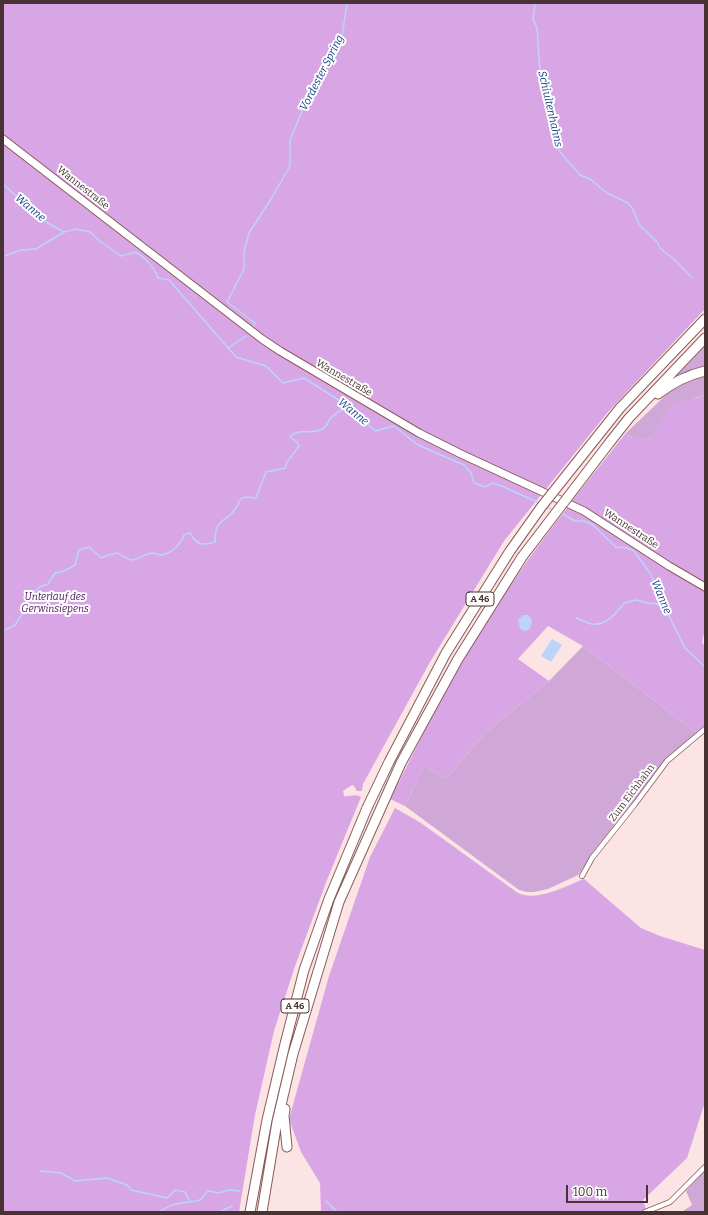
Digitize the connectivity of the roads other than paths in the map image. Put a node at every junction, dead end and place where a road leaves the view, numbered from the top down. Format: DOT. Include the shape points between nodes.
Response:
graph roads {
  1 [pos="3,139"];
  2 [pos="705,319"];
  3 [pos="705,338"];
  4 [pos="705,371"];
  5 [pos="630,417"];
  6 [pos="705,586"];
  7 [pos="705,729"];
  8 [pos="582,876"];
  9 [pos="293,1054"];
  10 [pos="287,1147"];
  11 [pos="705,1167"];
  12 [pos="250,1212"];
  13 [pos="262,1212"];
  14 [pos="645,1212"];
  1 -- 6 [label="street, Wannestraße" via="285,355 419,433 584,512"];
  2 -- 12 [label="highway, A 46, bridge" via="620,408 542,506 446,653 389,762 329,899 304,970 267,1120"];
  3 -- 5 [label="highway, A 46"];
  4 -- 5 [label="highway" via="672,384"];
  5 -- 9 [label="highway, A 46, bridge" via="522,557 458,659 401,763 339,902"];
  7 -- 8 [label="street, Zum Eichhahn" via="667,761 592,858"];
  9 -- 10 [label="highway" via="284,1116"];
  9 -- 13 [label="highway, A 46"];
  11 -- 14 [label="street" via="670,1202"];
}
